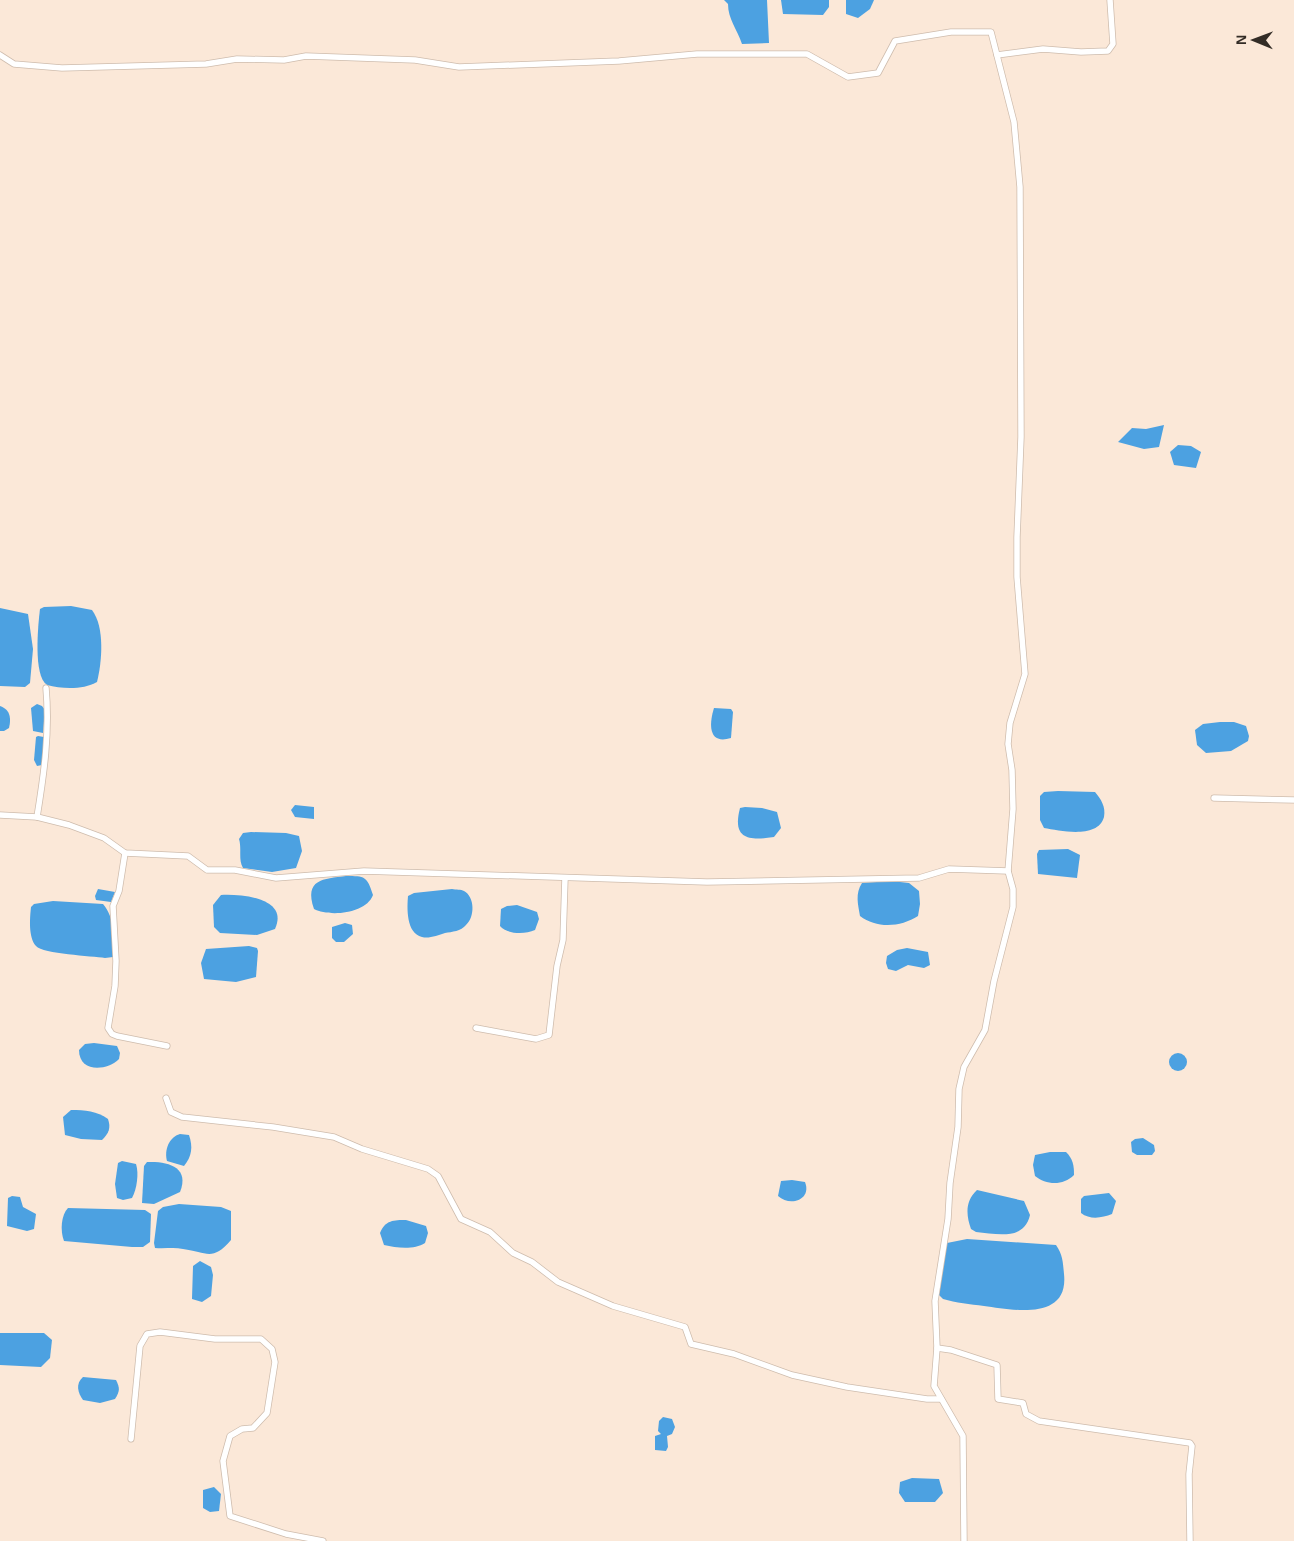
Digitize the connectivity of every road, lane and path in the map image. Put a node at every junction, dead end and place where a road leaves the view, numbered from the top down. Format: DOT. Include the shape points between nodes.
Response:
graph roads {
  1 [pos="1110,0"];
  2 [pos="0,55"];
  3 [pos="997,55"];
  4 [pos="46,688"];
  5 [pos="1214,798"];
  6 [pos="1294,800"];
  7 [pos="0,815"];
  8 [pos="37,817"];
  9 [pos="125,852"];
  10 [pos="1008,871"];
  11 [pos="565,878"];
  12 [pos="476,1028"];
  13 [pos="167,1046"];
  14 [pos="166,1098"];
  15 [pos="938,1348"];
  16 [pos="941,1399"];
  17 [pos="131,1439"];
  18 [pos="323,1541"];
  19 [pos="964,1541"];
  20 [pos="1190,1541"];
  1 -- 3 [label="street" via="1113,44 1108,51 1043,49"];
  2 -- 3 [label="street" via="14,64 62,68 206,64 237,59 284,60 306,56 415,60 459,67 619,61 697,54 808,54 848,77 878,73 895,41 951,32 990,32"];
  3 -- 10 [label="street" via="1014,122 1020,187 1021,437 1016,537 1025,674 1010,723 1008,744 1013,809"];
  4 -- 8 [label="street" via="48,715"];
  5 -- 6 [label="street"];
  7 -- 8 [label="street"];
  8 -- 9 [label="street" via="104,838"];
  9 -- 11 [label="street" via="188,856 207,870 235,870 276,878 364,871"];
  9 -- 13 [label="street" via="119,891 113,906 115,986 108,1028 117,1036"];
  10 -- 11 [label="street" via="949,869 919,878 748,882"];
  10 -- 15 [label="street" via="1013,907 985,1030 964,1067 959,1089 948,1219 935,1301"];
  11 -- 12 [label="street" via="563,940 549,1035 536,1039"];
  14 -- 16 [label="street" via="171,1112 182,1118 334,1137 428,1169 438,1176 461,1219 490,1232 513,1253 532,1262 558,1282 613,1306 685,1327 691,1344 734,1354 778,1372 807,1379 917,1398"];
  15 -- 16 [label="street" via="934,1386"];
  15 -- 20 [label="street" via="997,1365 998,1399 1023,1403 1026,1414 1039,1421 1190,1443"];
  16 -- 19 [label="street" via="963,1436"];
  17 -- 18 [label="street" via="140,1346 147,1334 160,1332 215,1339 261,1339 272,1349 275,1362 273,1385 267,1413 253,1428 242,1429 230,1436 224,1461 230,1516 286,1534"];
}
